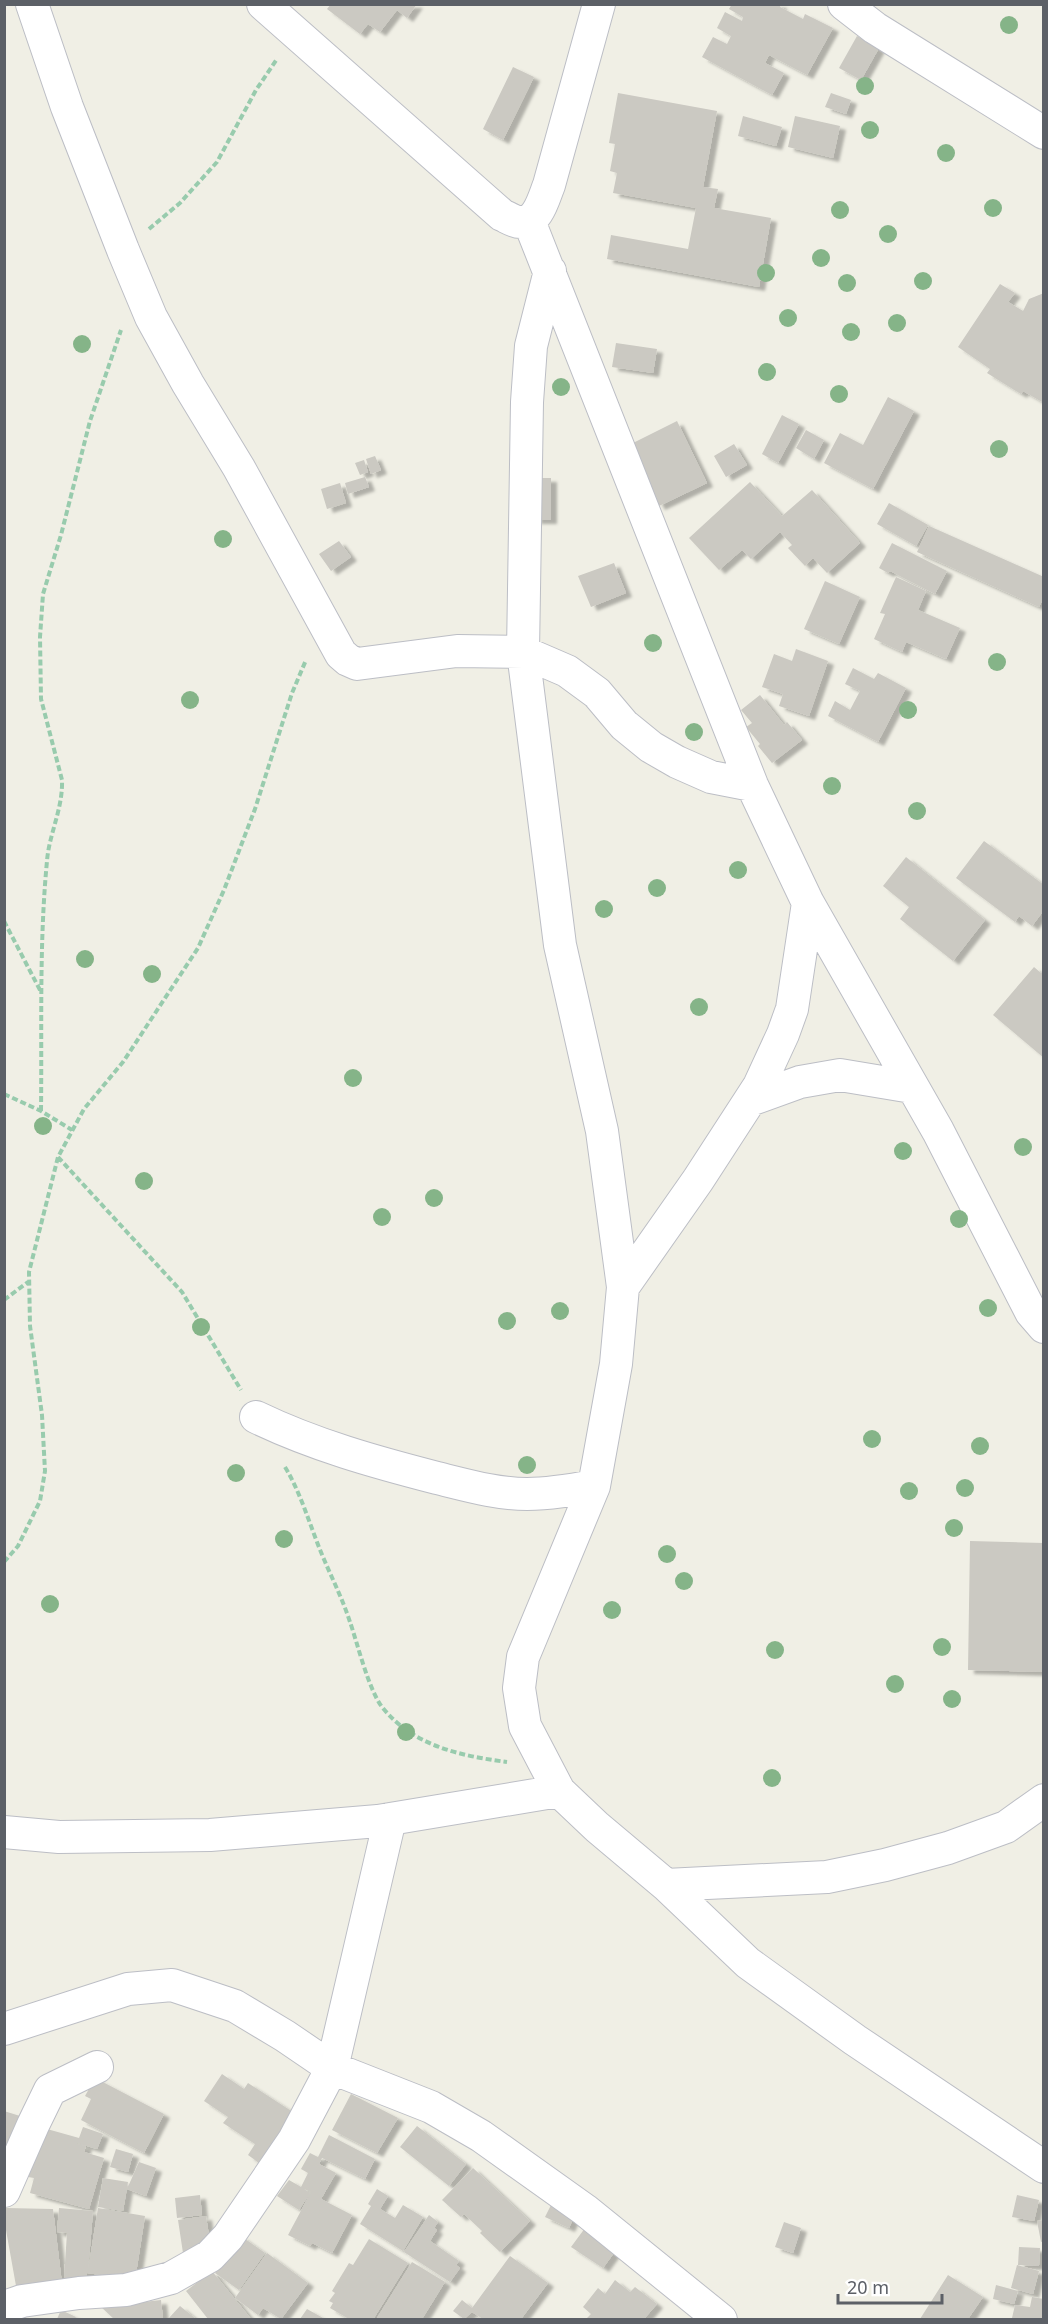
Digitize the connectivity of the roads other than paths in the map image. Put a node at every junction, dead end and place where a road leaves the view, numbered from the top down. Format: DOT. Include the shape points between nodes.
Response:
graph roads {
  1 [pos="32,4"];
  2 [pos="263,4"];
  3 [pos="599,4"];
  4 [pos="843,4"];
  5 [pos="1044,133"];
  6 [pos="529,221"];
  7 [pos="550,271"];
  8 [pos="523,652"];
  9 [pos="752,785"];
  10 [pos="808,903"];
  11 [pos="912,1087"];
  12 [pos="750,1100"];
  13 [pos="623,1287"];
  14 [pos="1044,1327"];
  15 [pos="256,1417"];
  16 [pos="594,1486"];
  17 [pos="553,1779"];
  18 [pos="1044,1800"];
  19 [pos="390,1819"];
  20 [pos="4,1832"];
  21 [pos="666,1885"];
  22 [pos="4,2030"];
  23 [pos="97,2067"];
  24 [pos="332,2068"];
  25 [pos="1044,2167"];
  26 [pos="4,2191"];
  27 [pos="4,2307"];
  28 [pos="721,2319"];
  1 -- 8 [label="street" via="67,107 151,317 341,654 357,664 457,651"];
  2 -- 6 [label="street" via="502,215"];
  3 -- 6 [label="street" via="549,185 538,212"];
  4 -- 5 [label="street"];
  6 -- 7 [label="street"];
  7 -- 8 [label="street" via="531,346 527,402"];
  7 -- 9 [label="street"];
  8 -- 9 [label="street" via="567,671 597,693 624,725 651,747 711,777"];
  8 -- 13 [label="street" via="560,945 602,1131"];
  9 -- 10 [label="street"];
  10 -- 11 [label="street"];
  10 -- 12 [label="street" via="792,1009"];
  11 -- 12 [label="street" via="840,1074 800,1082"];
  11 -- 14 [label="street" via="1031,1312"];
  12 -- 13 [label="street"];
  13 -- 16 [label="street" via="616,1364"];
  15 -- 16 [label="street" via="295,1436 383,1465 475,1487 525,1494"];
  16 -- 17 [label="street" via="523,1657 519,1688 525,1726"];
  17 -- 19 [label="street"];
  17 -- 21 [label="street" via="597,1827"];
  18 -- 21 [label="street" via="1006,1827 885,1865 827,1877"];
  19 -- 20 [label="street" via="210,1835 59,1837"];
  19 -- 24 [label="street"];
  21 -- 25 [label="street" via="748,1963"];
  22 -- 24 [label="street" via="128,1989 172,1985 235,2006"];
  23 -- 26 [label="street" via="50,2090"];
  24 -- 27 [label="street" via="294,2140 228,2237 210,2256 171,2278 126,2290 79,2293"];
  24 -- 28 [label="street" via="431,2107 480,2136 585,2210"];
}
